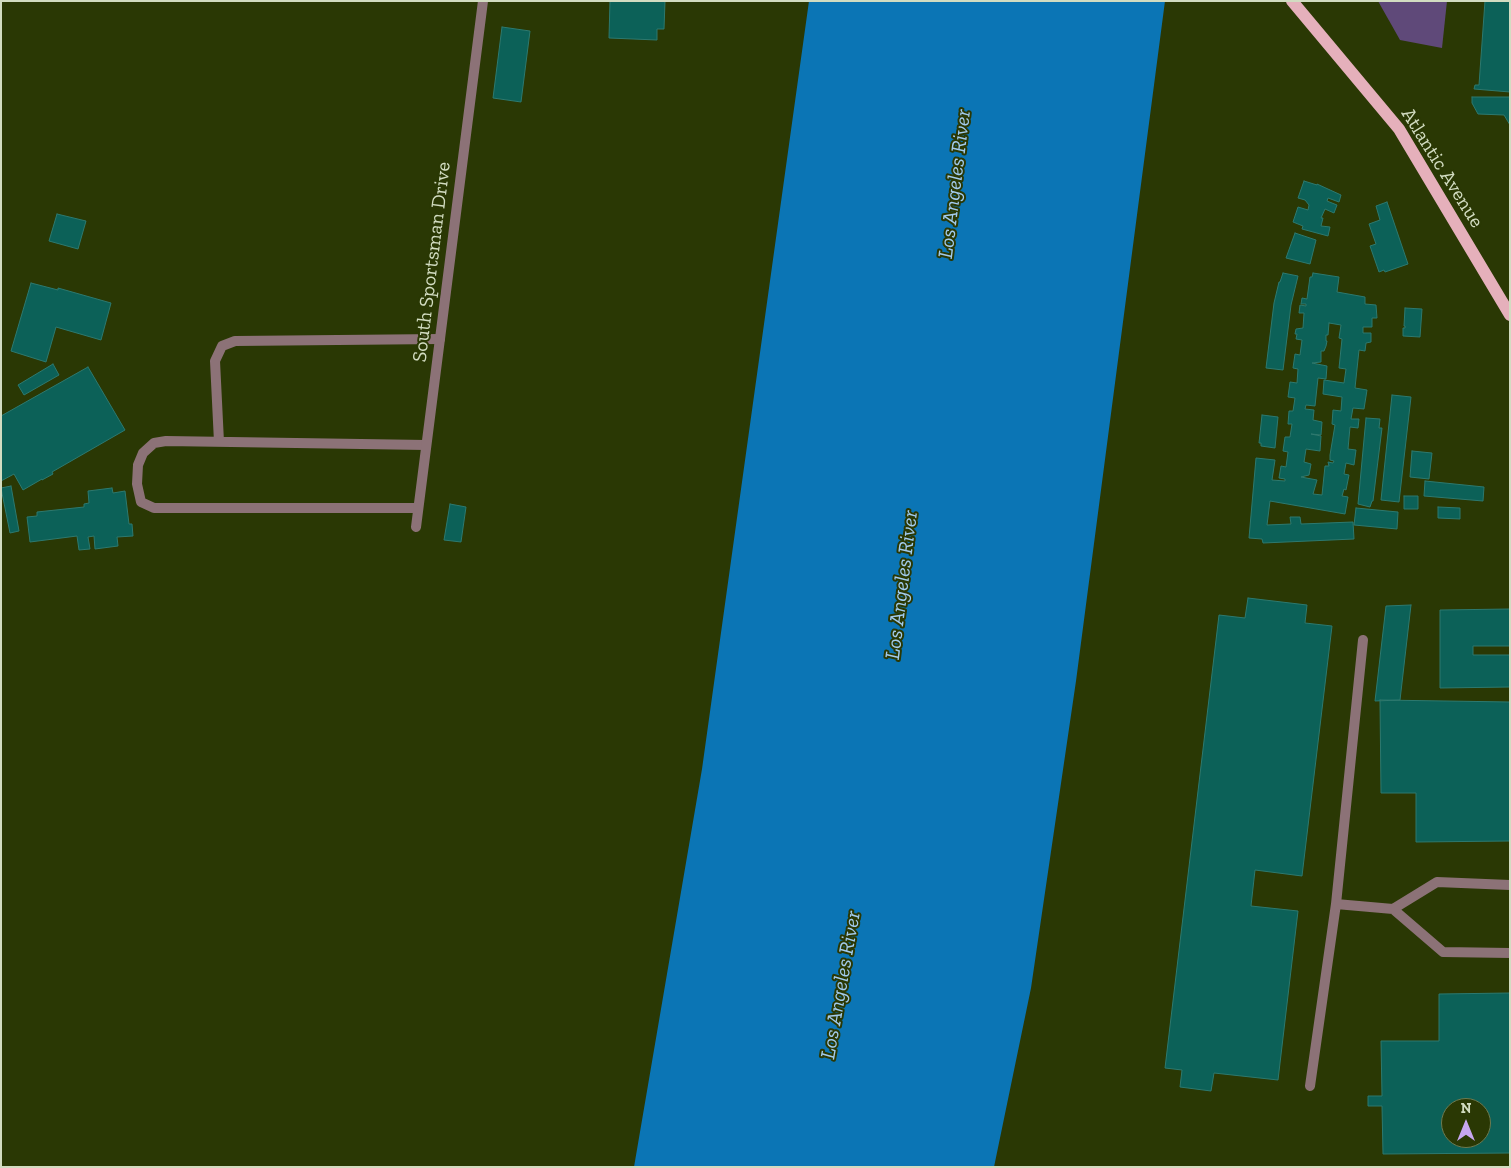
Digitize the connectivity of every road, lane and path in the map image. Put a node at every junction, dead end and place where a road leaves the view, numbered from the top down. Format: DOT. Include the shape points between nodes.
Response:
graph roads {
  1 [pos="483,1"];
  2 [pos="1292,1"];
  3 [pos="1510,315"];
  4 [pos="440,339"];
  5 [pos="219,442"];
  6 [pos="426,445"];
  7 [pos="418,508"];
  8 [pos="416,527"];
  9 [pos="1363,640"];
  10 [pos="1510,885"];
  11 [pos="1336,904"];
  12 [pos="1394,909"];
  13 [pos="1510,953"];
  14 [pos="1310,1086"];
  1 -- 4 [label="street, South Sportsman Drive"];
  2 -- 3 [label="main road, Atlantic Avenue" via="1399,129"];
  4 -- 5 [label="street" via="236,341 222,346 215,361"];
  4 -- 6 [label="street, South Sportsman Drive"];
  5 -- 6 [label="street"];
  5 -- 7 [label="street" via="166,441 143,452 138,465 137,484 141,502 154,508"];
  6 -- 7 [label="street, South Sportsman Drive"];
  7 -- 8 [label="street, South Sportsman Drive"];
  9 -- 11 [label="street"];
  10 -- 12 [label="street" via="1437,882"];
  11 -- 12 [label="street"];
  11 -- 14 [label="street"];
  12 -- 13 [label="street" via="1443,952"];
}
